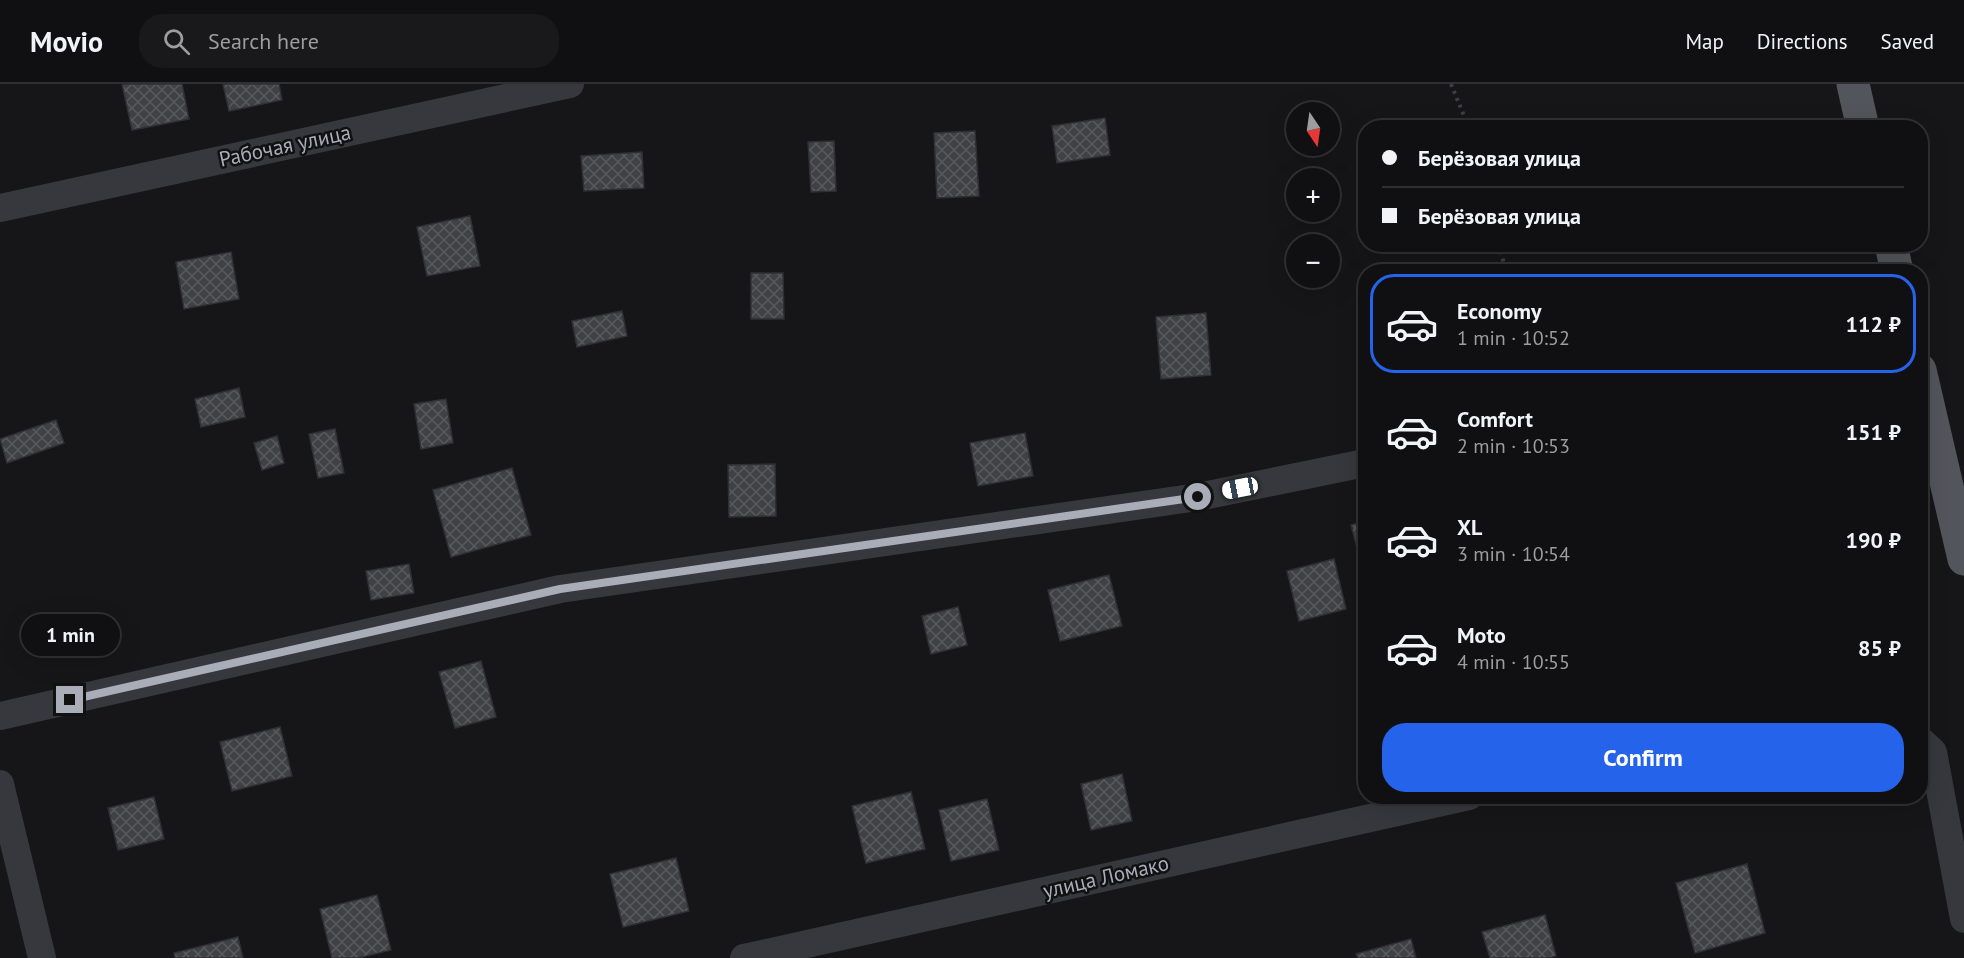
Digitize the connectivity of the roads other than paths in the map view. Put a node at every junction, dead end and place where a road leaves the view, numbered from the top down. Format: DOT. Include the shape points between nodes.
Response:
graph roads {
  1 [pos="570,84"];
  2 [pos="1853,84"];
  3 [pos="1861,120"];
  4 [pos="0,208"];
  5 [pos="1928,404"];
  6 [pos="1358,464"];
  7 [pos="1964,559"];
  8 [pos="0,716"];
  9 [pos="1928,747"];
  10 [pos="0,784"];
  11 [pos="1433,804"];
  12 [pos="1964,919"];
  13 [pos="42,958"];
  14 [pos="744,958"];
  1 -- 4 [label="street, Рабочая улица"];
  2 -- 3 [label="main road"];
  5 -- 7 [label="main road"];
  6 -- 8 [label="street" via="1198,497 560,589"];
  9 -- 12 [label="street" via="1933,752"];
  10 -- 13 [label="street"];
  11 -- 14 [label="street, улица Ломако"];
}
